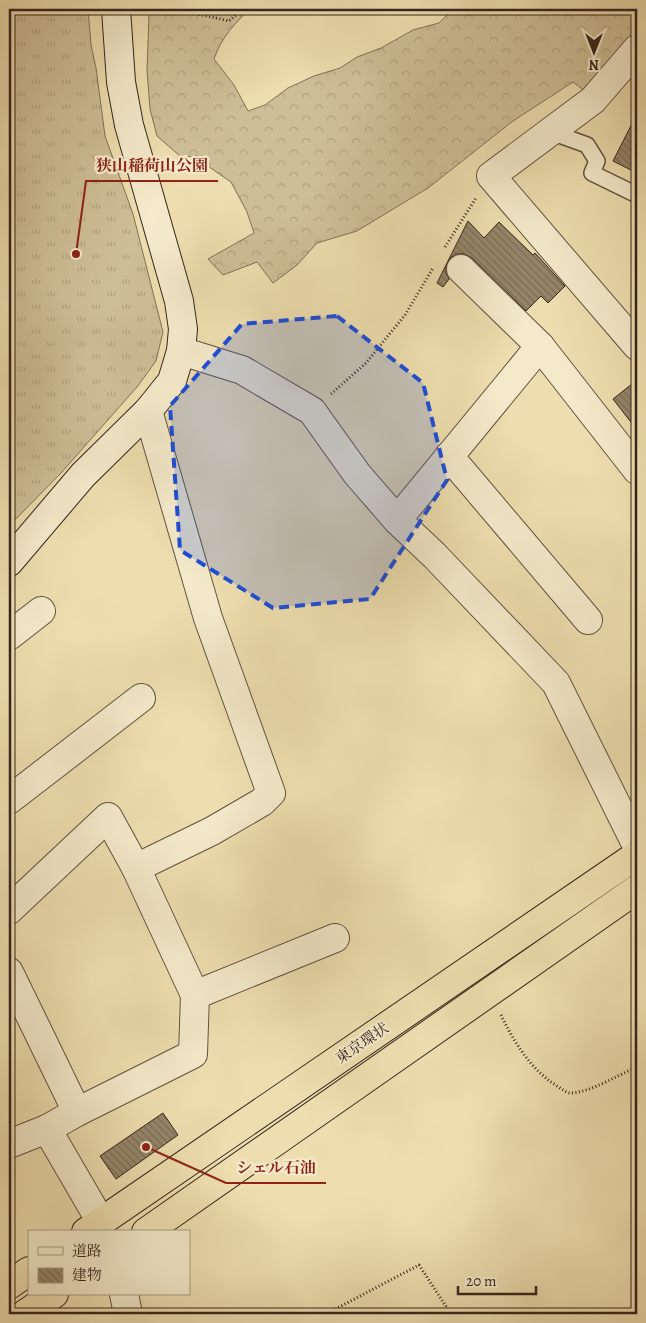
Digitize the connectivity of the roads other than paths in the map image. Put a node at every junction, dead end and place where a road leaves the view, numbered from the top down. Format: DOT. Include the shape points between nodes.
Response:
graph roads {
  1 [pos="116,9"];
  2 [pos="635,56"];
  3 [pos="551,132"];
  4 [pos="637,195"];
  5 [pos="446,262"];
  6 [pos="540,346"];
  7 [pos="637,346"];
  8 [pos="182,350"];
  9 [pos="148,411"];
  10 [pos="450,456"];
  11 [pos="637,470"];
  12 [pos="397,520"];
  13 [pos="9,562"];
  14 [pos="41,612"];
  15 [pos="588,620"];
  16 [pos="9,636"];
  17 [pos="141,698"];
  18 [pos="9,800"];
  19 [pos="637,846"];
  20 [pos="637,855"];
  21 [pos="136,868"];
  22 [pos="637,889"];
  23 [pos="9,910"];
  24 [pos="335,938"];
  25 [pos="9,972"];
  26 [pos="196,995"];
  27 [pos="77,1112"];
  28 [pos="47,1129"];
  29 [pos="9,1144"];
  30 [pos="93,1227"];
  31 [pos="149,1230"];
  32 [pos="28,1272"];
  33 [pos="9,1285"];
  34 [pos="51,1296"];
  35 [pos="124,1296"];
  36 [pos="24,1314"];
  37 [pos="128,1314"];
  1 -- 8 [label="street" via="121,82 129,125 179,301"];
  2 -- 3 [label="street" via="593,100"];
  3 -- 4 [label="lane" via="587,145 597,161 592,173"];
  3 -- 7 [label="street" via="491,176"];
  5 -- 6 [label="street"];
  6 -- 10 [label="street"];
  6 -- 11 [label="street"];
  8 -- 9 [label="street" via="172,382"];
  8 -- 12 [label="street" via="242,370 312,412 357,474"];
  9 -- 13 [label="street" via="83,475"];
  9 -- 21 [label="street" via="208,618 271,793 262,802 212,831"];
  10 -- 12 [label="street"];
  10 -- 15 [label="street"];
  12 -- 19 [label="street" via="556,683"];
  14 -- 16 [label="street"];
  17 -- 18 [label="street"];
  20 -- 30 [label="highway, 東京環状"];
  21 -- 23 [label="street" via="108,817"];
  21 -- 26 [label="street"];
  22 -- 31 [label="highway, 東京環状"];
  24 -- 26 [label="street"];
  25 -- 27 [label="street"];
  26 -- 27 [label="street" via="193,1054"];
  27 -- 28 [label="street"];
  28 -- 29 [label="street"];
  28 -- 30 [label="street"];
  32 -- 33 [label="highway"];
  34 -- 36 [label="highway"];
  35 -- 37 [label="street"];
}
